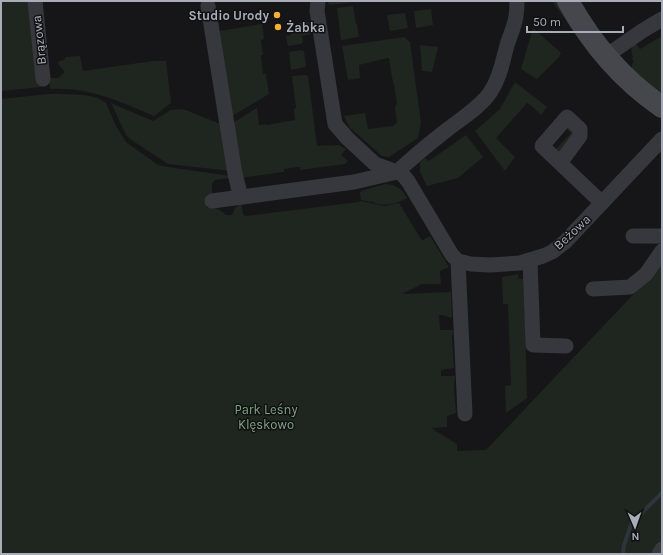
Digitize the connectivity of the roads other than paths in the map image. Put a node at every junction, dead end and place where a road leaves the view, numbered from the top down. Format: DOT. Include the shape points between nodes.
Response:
graph roads {
  1 [pos="35,1"];
  2 [pos="318,1"];
  3 [pos="517,1"];
  4 [pos="568,1"];
  5 [pos="208,6"];
  6 [pos="662,19"];
  7 [pos="606,56"];
  8 [pos="43,79"];
  9 [pos="662,108"];
  10 [pos="661,145"];
  11 [pos="560,163"];
  12 [pos="397,172"];
  13 [pos="241,198"];
  14 [pos="212,201"];
  15 [pos="602,203"];
  16 [pos="633,236"];
  17 [pos="662,236"];
  18 [pos="662,251"];
  19 [pos="530,260"];
  20 [pos="458,261"];
  21 [pos="593,289"];
  22 [pos="566,346"];
  23 [pos="465,414"];
  24 [pos="662,550"];
  25 [pos="659,554"];
  1 -- 8 [label="street, Brązowa"];
  2 -- 12 [label="street" via="317,11 335,124 375,164"];
  3 -- 12 [label="street" via="514,27 501,69 484,101"];
  4 -- 7 [label="street" via="583,27"];
  5 -- 13 [label="street"];
  6 -- 7 [label="street"];
  7 -- 9 [label="street" via="634,85"];
  10 -- 15 [label="street, Beżowa"];
  11 -- 15 [label="street"];
  12 -- 13 [label="street" via="354,182"];
  12 -- 20 [label="street" via="408,181 452,256"];
  13 -- 14 [label="street"];
  15 -- 19 [label="street, Beżowa" via="565,242 552,252"];
  16 -- 17 [label="street"];
  18 -- 21 [label="street" via="646,274 630,287"];
  19 -- 20 [label="street, Beżowa" via="490,265"];
  19 -- 22 [label="street" via="533,345"];
  20 -- 23 [label="street"];
  24 -- 25 [label="street"];
}
